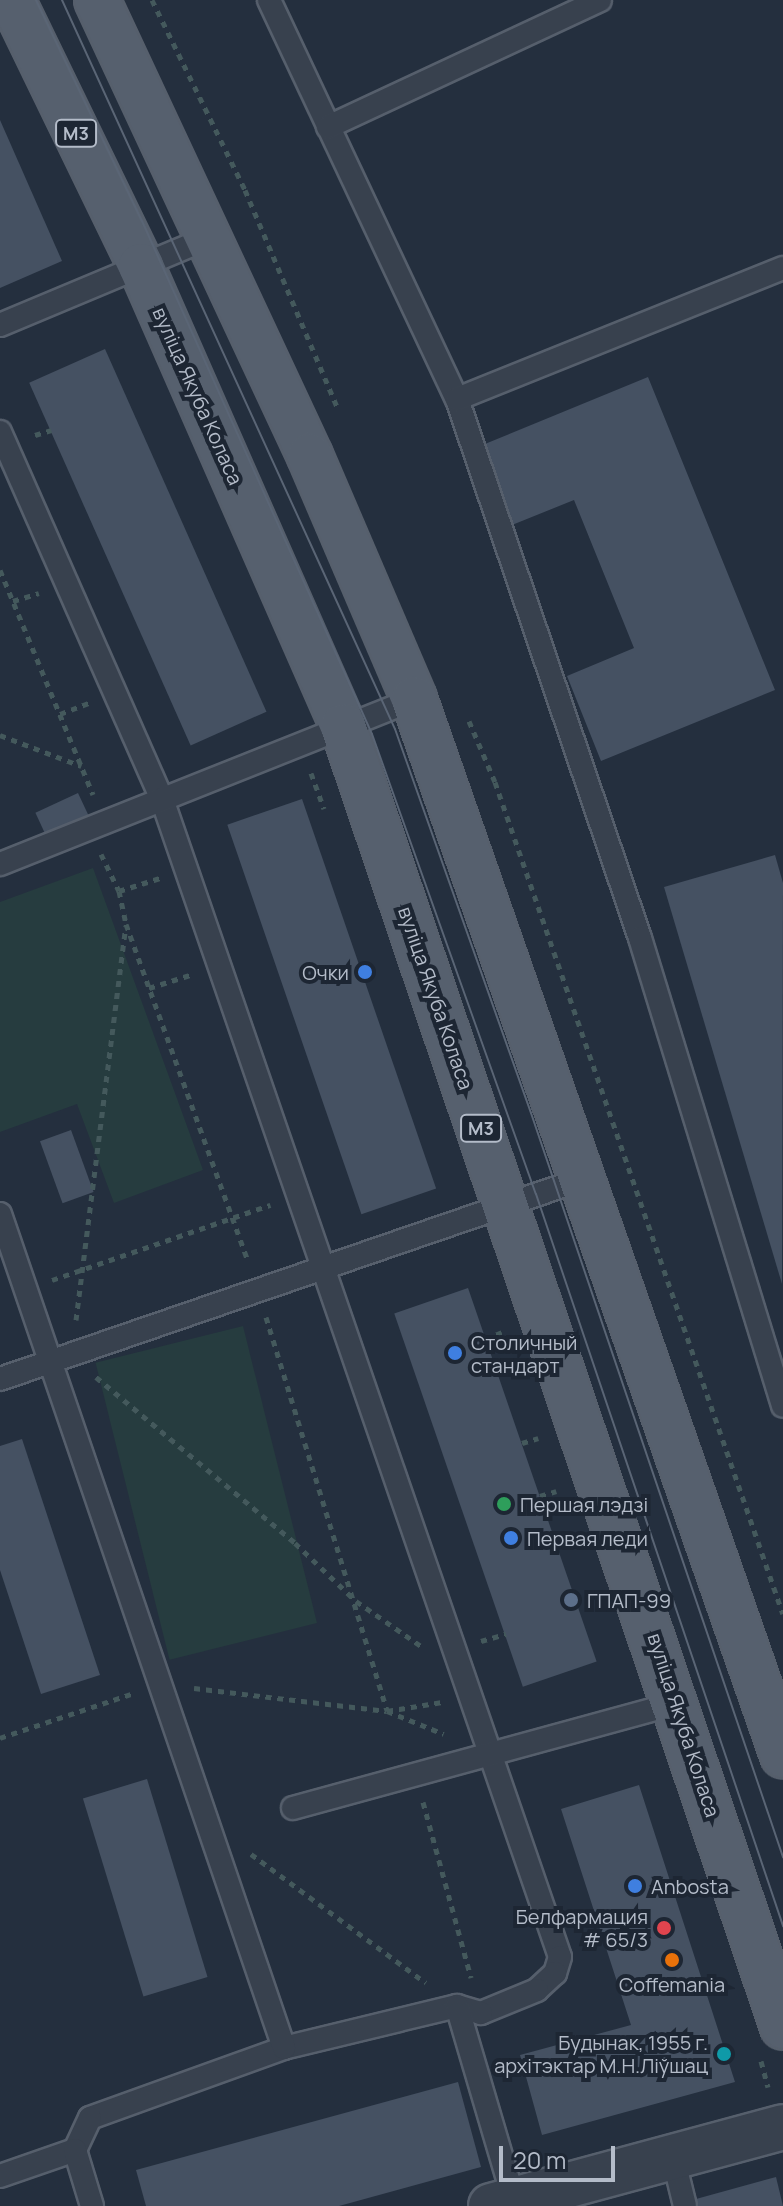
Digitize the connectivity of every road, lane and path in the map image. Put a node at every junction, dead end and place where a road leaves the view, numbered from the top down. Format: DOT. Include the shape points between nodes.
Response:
graph roads {
  1 [pos="12,0"];
  2 [pos="97,0"];
  3 [pos="269,0"];
  4 [pos="600,0"];
  5 [pos="328,127"];
  6 [pos="210,237"];
  7 [pos="141,266"];
  8 [pos="783,268"];
  9 [pos="0,325"];
  10 [pos="457,399"];
  11 [pos="0,432"];
  12 [pos="0,570"];
  13 [pos="414,699"];
  14 [pos="343,726"];
  15 [pos="0,735"];
  16 [pos="301,743"];
  17 [pos="81,766"];
  18 [pos="162,799"];
  19 [pos="326,817"];
  20 [pos="104,821"];
  21 [pos="0,864"];
  22 [pos="187,870"];
  23 [pos="119,891"];
  24 [pos="219,965"];
  25 [pos="149,988"];
  26 [pos="585,1178"];
  27 [pos="298,1196"];
  28 [pos="507,1204"];
  29 [pos="0,1214"];
  30 [pos="323,1268"];
  31 [pos="24,1288"];
  32 [pos="497,1318"];
  33 [pos="502,1332"];
  34 [pos="485,1339"];
  35 [pos="507,1348"];
  36 [pos="49,1362"];
  37 [pos="0,1379"];
  38 [pos="783,1406"];
  39 [pos="533,1423"];
  40 [pos="538,1438"];
  41 [pos="522,1443"];
  42 [pos="543,1452"];
  43 [pos="552,1478"];
  44 [pos="556,1491"];
  45 [pos="540,1496"];
  46 [pos="562,1506"];
  47 [pos="159,1684"];
  48 [pos="471,1698"];
  49 [pos="678,1703"];
  50 [pos="0,1738"];
  51 [pos="493,1753"];
  52 [pos="783,1755"];
  53 [pos="416,1774"];
  54 [pos="293,1808"];
  55 [pos="205,1820"];
  56 [pos="457,2006"];
  57 [pos="481,2013"];
  58 [pos="770,2036"];
  59 [pos="284,2048"];
  60 [pos="768,2087"];
  61 [pos="783,2127"];
  62 [pos="75,2150"];
  63 [pos="673,2157"];
  64 [pos="0,2176"];
  65 [pos="503,2203"];
  66 [pos="92,2206"];
  67 [pos="685,2206"];
  1 -- 7 [label="main road, вуліца Якуба Коласа / М3"];
  2 -- 6 [label="main road"];
  3 -- 5 [label="lane"];
  4 -- 5 [label="lane"];
  5 -- 10 [label="lane"];
  6 -- 7 [label="lane"];
  6 -- 13 [label="main road"];
  7 -- 9 [label="lane"];
  7 -- 14 [label="main road, вуліца Якуба Коласа / М3"];
  8 -- 10 [label="lane"];
  10 -- 38 [label="lane" via="640,938"];
  11 -- 18 [label="lane"];
  12 -- 17 [label="path"];
  13 -- 14 [label="lane"];
  13 -- 26 [label="main road"];
  14 -- 16 [label="lane"];
  14 -- 28 [label="main road, вуліца Якуба Коласа / М3"];
  15 -- 17 [label="path"];
  16 -- 18 [label="lane"];
  16 -- 19 [label="path"];
  17 -- 20 [label="path"];
  18 -- 20 [label="lane"];
  18 -- 22 [label="lane"];
  20 -- 21 [label="lane"];
  22 -- 23 [label="path"];
  22 -- 24 [label="lane"];
  24 -- 25 [label="path"];
  24 -- 27 [label="lane"];
  26 -- 28 [label="lane"];
  26 -- 52 [label="main road"];
  27 -- 30 [label="lane"];
  27 -- 31 [label="path"];
  28 -- 30 [label="lane"];
  28 -- 49 [label="main road, вуліца Якуба Коласа / М3"];
  29 -- 31 [label="lane"];
  30 -- 36 [label="lane"];
  30 -- 48 [label="lane"];
  31 -- 36 [label="lane"];
  32 -- 33 [label="path"];
  33 -- 34 [label="path"];
  33 -- 35 [label="path"];
  36 -- 37 [label="lane"];
  36 -- 47 [label="lane"];
  39 -- 40 [label="path"];
  40 -- 41 [label="path"];
  40 -- 42 [label="path"];
  43 -- 44 [label="path"];
  44 -- 45 [label="path"];
  44 -- 46 [label="path"];
  47 -- 48 [label="path" via="387,1711"];
  47 -- 50 [label="path"];
  47 -- 55 [label="lane"];
  48 -- 51 [label="lane"];
  49 -- 51 [label="lane"];
  49 -- 58 [label="main road, вуліца Якуба Коласа / М3"];
  51 -- 53 [label="lane"];
  51 -- 57 [label="lane" via="560,1957 555,1973 537,1990"];
  53 -- 54 [label="lane"];
  53 -- 57 [label="path"];
  55 -- 56 [label="path"];
  55 -- 59 [label="lane"];
  56 -- 57 [label="lane"];
  56 -- 59 [label="lane"];
  56 -- 65 [label="lane"];
  58 -- 60 [label="path"];
  59 -- 62 [label="lane" via="90,2118"];
  61 -- 63 [label="street"];
  62 -- 64 [label="lane"];
  62 -- 66 [label="lane"];
  63 -- 65 [label="street"];
  63 -- 67 [label="lane"];
}
